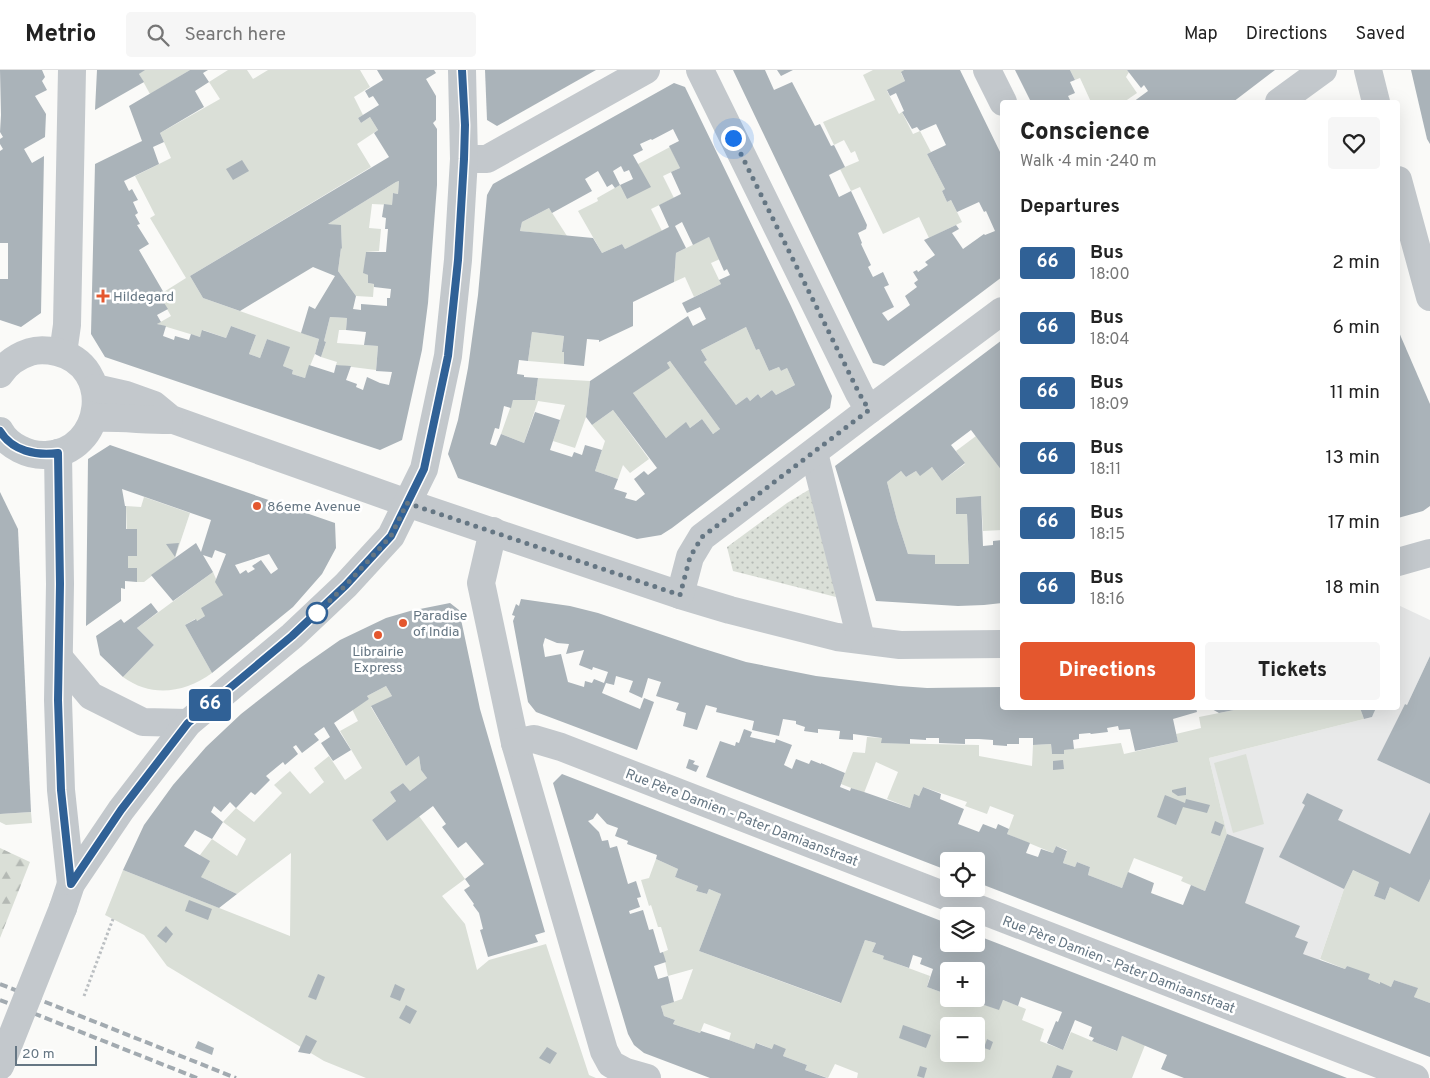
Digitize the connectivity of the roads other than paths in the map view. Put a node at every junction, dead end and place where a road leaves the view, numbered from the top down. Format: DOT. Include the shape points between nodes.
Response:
graph roads {
  1 [pos="72,70"];
  2 [pos="462,70"];
  3 [pos="646,70"];
  4 [pos="700,70"];
  5 [pos="987,70"];
  6 [pos="1323,70"];
  7 [pos="1368,70"];
  8 [pos="1002,100"];
  9 [pos="1282,100"];
  10 [pos="1376,100"];
  11 [pos="464,159"];
  12 [pos="1400,187"];
  13 [pos="1430,296"];
  14 [pos="1000,312"];
  15 [pos="63,353"];
  16 [pos="10,354"];
  17 [pos="0,374"];
  18 [pos="95,388"];
  19 [pos="869,410"];
  20 [pos="94,418"];
  21 [pos="171,420"];
  22 [pos="0,431"];
  23 [pos="58,453"];
  24 [pos="814,453"];
  25 [pos="407,503"];
  26 [pos="493,531"];
  27 [pos="1430,553"];
  28 [pos="1400,561"];
  29 [pos="680,595"];
  30 [pos="861,640"];
  31 [pos="1000,644"];
  32 [pos="60,659"];
  33 [pos="188,723"];
  34 [pos="515,743"];
  35 [pos="67,896"];
  36 [pos="0,1066"];
  37 [pos="647,1078"];
  38 [pos="1414,1078"];
  1 -- 15 [label="street" via="67,325"];
  2 -- 11 [label="street"];
  3 -- 11 [label="street" via="487,159"];
  4 -- 19 [label="street"];
  5 -- 8 [label="street"];
  6 -- 9 [label="street"];
  7 -- 10 [label="street"];
  11 -- 25 [label="street" via="448,356 424,469"];
  12 -- 13 [label="street"];
  14 -- 19 [label="street"];
  15 -- 16 [label="street" via="34,350"];
  15 -- 18 [label="street" via="83,367"];
  16 -- 17 [label="street" via="11,362"];
  18 -- 20 [label="street"];
  18 -- 21 [label="street" via="154,405"];
  19 -- 24 [label="street"];
  20 -- 21 [label="street"];
  20 -- 23 [label="street" via="81,440"];
  21 -- 25 [label="street"];
  22 -- 23 [label="street" via="13,445 28,452"];
  23 -- 32 [label="street"];
  24 -- 29 [label="street" via="702,537 690,557"];
  24 -- 30 [label="street"];
  25 -- 26 [label="street"];
  25 -- 33 [label="street" via="391,536 346,585 292,636"];
  26 -- 29 [label="street"];
  26 -- 34 [label="street" via="482,583"];
  27 -- 28 [label="street"];
  29 -- 30 [label="street" via="837,637"];
  30 -- 31 [label="street" via="900,645"];
  32 -- 33 [label="street" via="91,696 144,722"];
  32 -- 35 [label="street" via="58,700"];
  33 -- 35 [label="street" via="121,810"];
  34 -- 37 [label="street" via="604,1051 612,1064"];
  34 -- 38 [label="street, Rue Père Damien - Pater Damiaanstraat" via="534,739 561,747"];
  35 -- 36 [label="street, bridge"];
}
